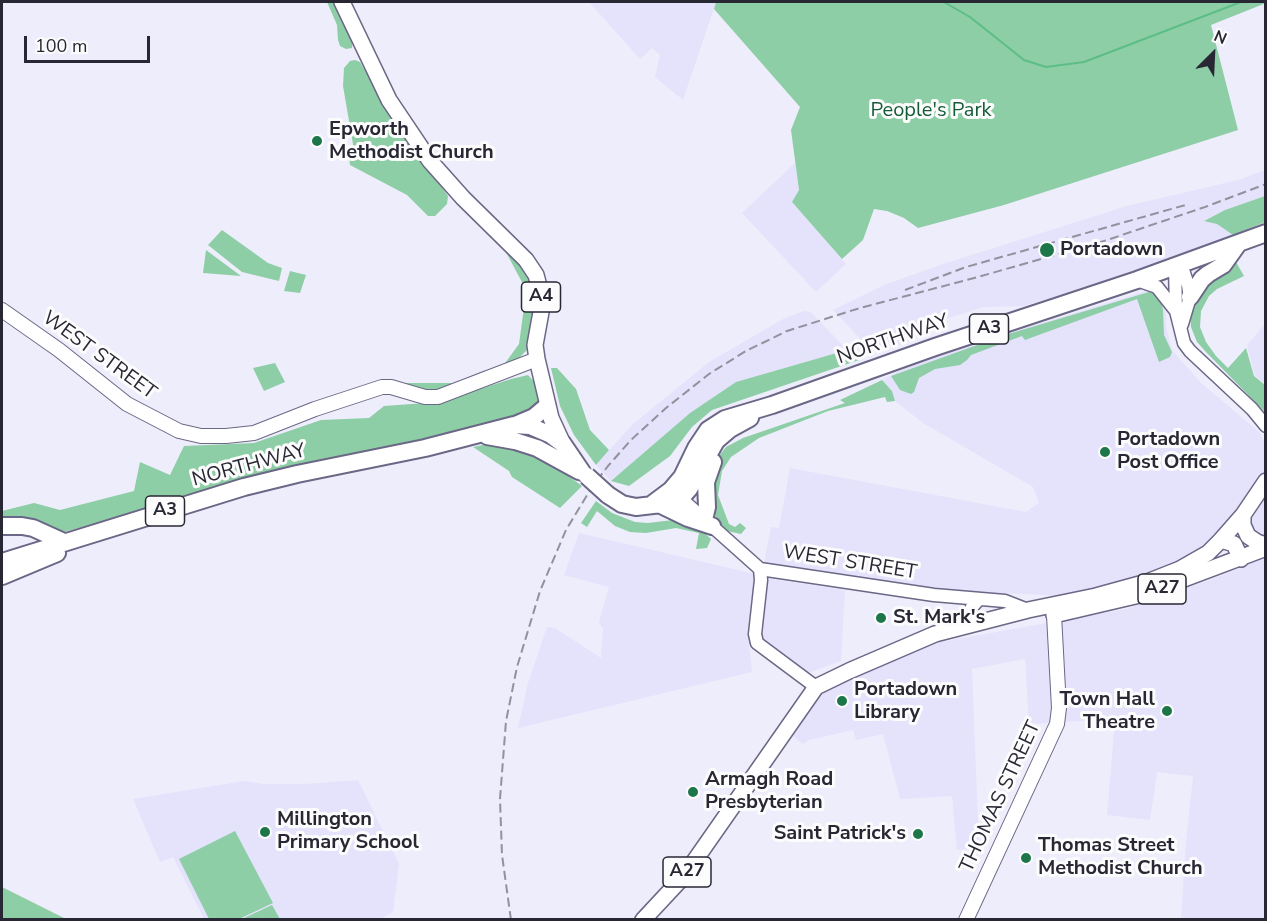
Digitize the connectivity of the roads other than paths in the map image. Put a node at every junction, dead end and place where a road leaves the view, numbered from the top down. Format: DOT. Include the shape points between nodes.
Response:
graph roads {
  1 [pos="342,2"];
  2 [pos="1266,233"];
  3 [pos="1234,247"];
  4 [pos="1178,266"];
  5 [pos="1137,280"];
  6 [pos="1190,297"];
  7 [pos="2,310"];
  8 [pos="1176,310"];
  9 [pos="1181,333"];
  10 [pos="537,359"];
  11 [pos="547,406"];
  12 [pos="767,408"];
  13 [pos="1252,409"];
  14 [pos="1266,418"];
  15 [pos="514,425"];
  16 [pos="1266,426"];
  17 [pos="477,434"];
  18 [pos="556,434"];
  19 [pos="537,448"];
  20 [pos="584,474"];
  21 [pos="1266,481"];
  22 [pos="676,494"];
  23 [pos="656,503"];
  24 [pos="1243,515"];
  25 [pos="708,523"];
  26 [pos="2,526"];
  27 [pos="86,536"];
  28 [pos="1221,540"];
  29 [pos="64,542"];
  30 [pos="1266,547"];
  31 [pos="1241,559"];
  32 [pos="2,561"];
  33 [pos="763,572"];
  34 [pos="2,576"];
  35 [pos="978,600"];
  36 [pos="1059,609"];
  37 [pos="1028,610"];
  38 [pos="989,621"];
  39 [pos="971,625"];
  40 [pos="816,687"];
  41 [pos="643,920"];
  42 [pos="966,920"];
  1 -- 10 [label="main road, A4" via="389,100 430,161 536,275 541,312"];
  2 -- 3 [label="highway, NORTHWAY / A3"];
  3 -- 4 [label="highway, NORTHWAY / A3"];
  3 -- 6 [label="highway" via="1223,265 1202,279"];
  4 -- 5 [label="highway, NORTHWAY / A3"];
  4 -- 6 [label="street"];
  4 -- 8 [label="street"];
  5 -- 8 [label="street" via="1157,287"];
  5 -- 12 [label="highway, NORTHWAY / A3"];
  6 -- 9 [label="street"];
  7 -- 10 [label="main road, WEST STREET" via="127,404 179,431 201,436 254,434 387,386 438,397"];
  8 -- 9 [label="street"];
  9 -- 13 [label="street" via="1190,351"];
  10 -- 11 [label="main road, A4"];
  11 -- 15 [label="highway" via="534,417"];
  11 -- 18 [label="main road, A4"];
  12 -- 22 [label="highway, NORTHWAY / A3" via="735,414 708,430"];
  12 -- 25 [label="highway" via="749,430 716,454 706,482"];
  13 -- 14 [label="street"];
  13 -- 16 [label="street"];
  15 -- 17 [label="highway, NORTHWAY / A3"];
  15 -- 18 [label="highway, NORTHWAY / A3"];
  17 -- 19 [label="highway, NORTHWAY / A3"];
  17 -- 27 [label="highway, NORTHWAY / A3" via="255,484"];
  18 -- 19 [label="main road"];
  18 -- 20 [label="highway, NORTHWAY / A3"];
  19 -- 20 [label="highway, NORTHWAY / A3"];
  20 -- 23 [label="highway, NORTHWAY / A3, bridge" via="621,504 636,507"];
  21 -- 24 [label="main road, A27"];
  22 -- 23 [label="highway, NORTHWAY / A3"];
  22 -- 25 [label="street"];
  23 -- 25 [label="highway"];
  24 -- 28 [label="main road, A27"];
  24 -- 30 [label="main road" via="1248,536"];
  25 -- 33 [label="street"];
  26 -- 29 [label="highway" via="33,528"];
  27 -- 29 [label="highway, NORTHWAY / A3"];
  27 -- 34 [label="highway" via="49,558"];
  28 -- 31 [label="main road" via="1234,544"];
  28 -- 36 [label="main road, A27" via="1203,557 1180,570"];
  29 -- 32 [label="highway, NORTHWAY / A3"];
  30 -- 31 [label="main road, A27"];
  31 -- 36 [label="main road, A27" via="1144,594"];
  33 -- 35 [label="street, WEST STREET"];
  33 -- 40 [label="street" via="755,639"];
  35 -- 37 [label="street, WEST STREET" via="1005,601"];
  35 -- 39 [label="street" via="970,613"];
  36 -- 37 [label="main road, A27"];
  36 -- 38 [label="main road, A27" via="1022,620"];
  36 -- 42 [label="main road, THOMAS STREET" via="1057,724"];
  37 -- 38 [label="main road, A27"];
  38 -- 39 [label="main road, A27"];
  39 -- 40 [label="main road, A27" via="935,634"];
  40 -- 41 [label="main road, A27" via="684,876"];
}
